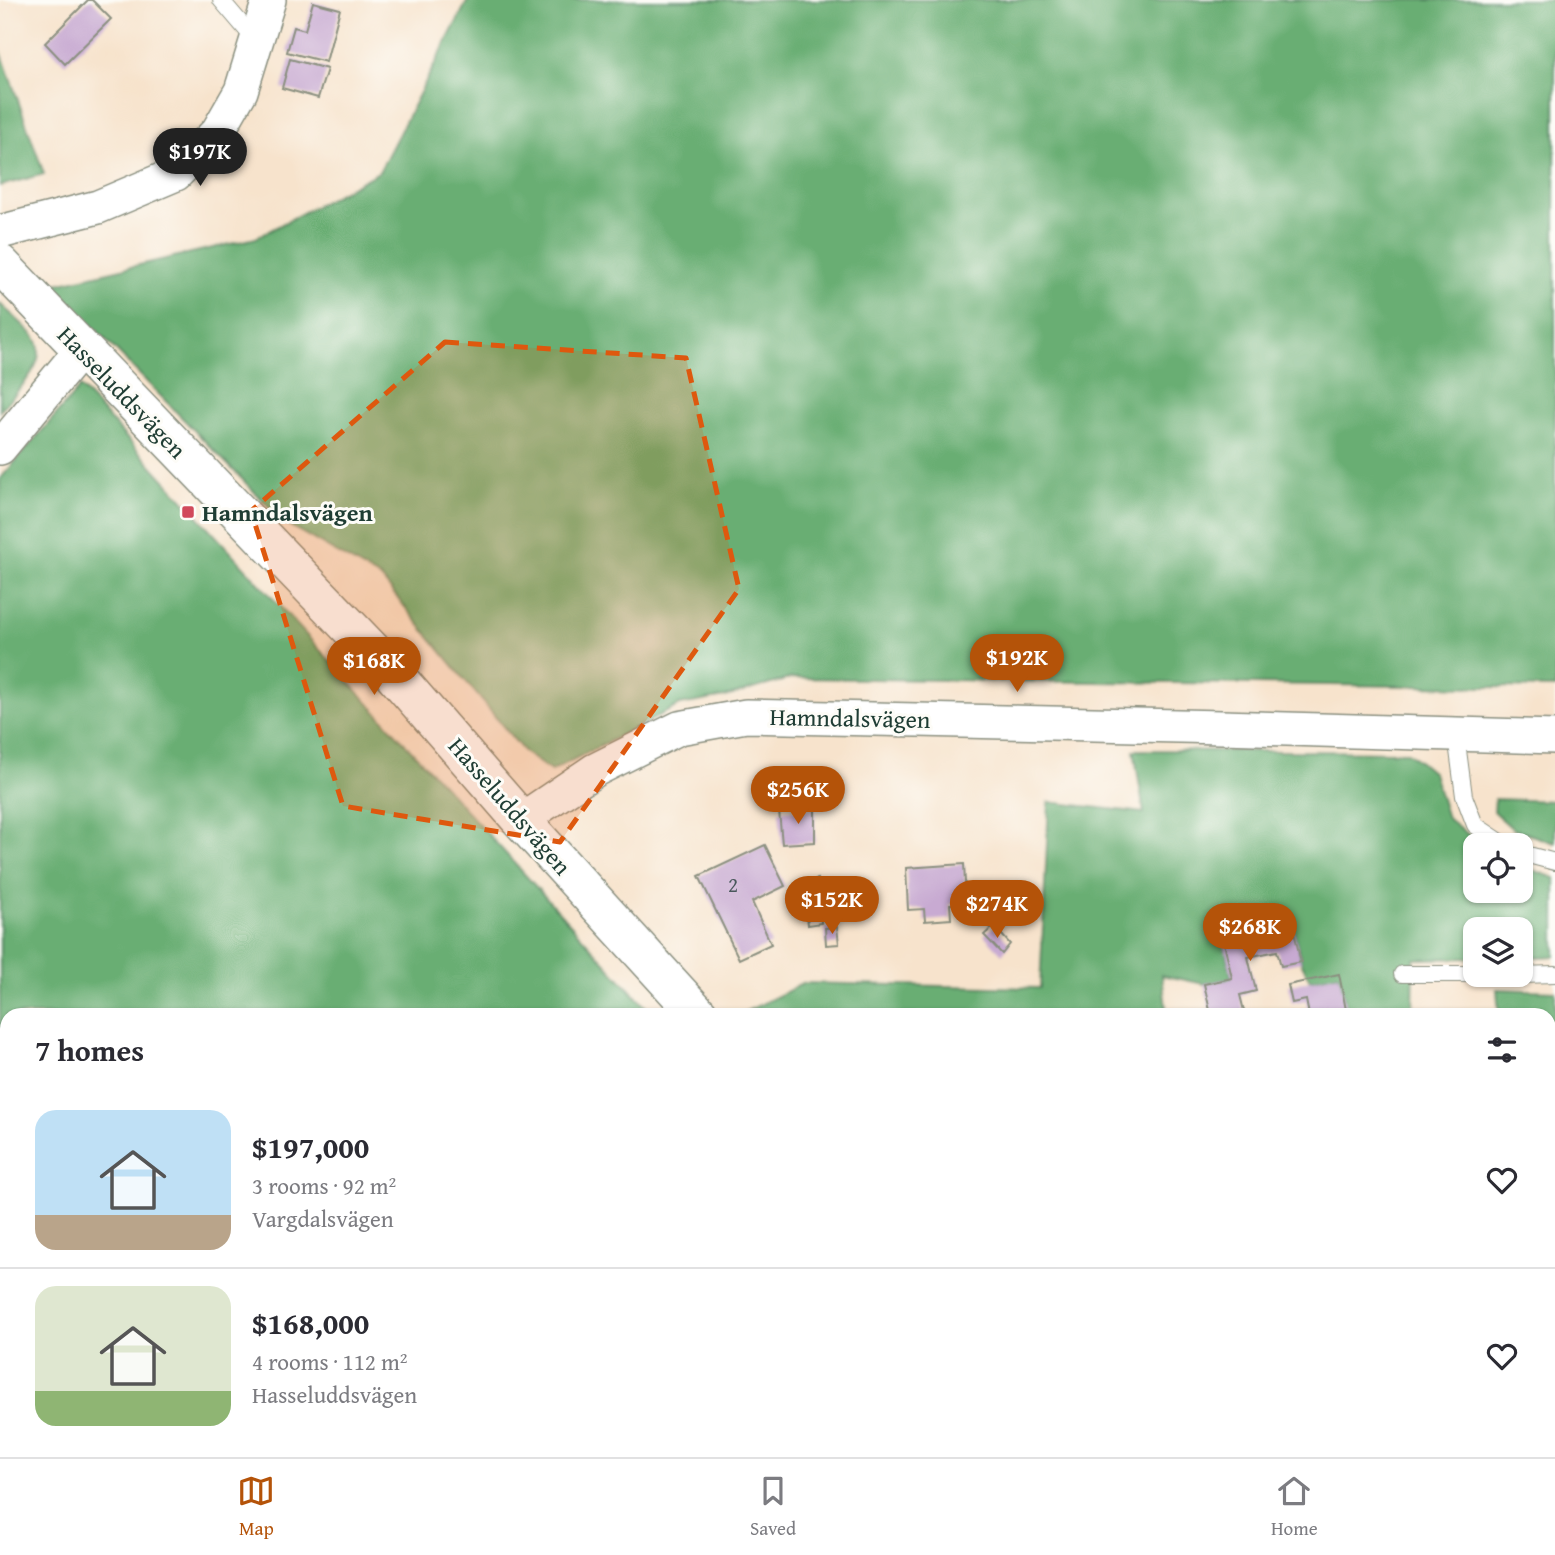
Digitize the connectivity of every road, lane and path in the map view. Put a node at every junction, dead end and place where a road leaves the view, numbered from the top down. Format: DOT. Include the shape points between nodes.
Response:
graph roads {
  1 [pos="220,0"];
  2 [pos="269,0"];
  3 [pos="256,41"];
  4 [pos="0,232"];
  5 [pos="0,264"];
  6 [pos="81,350"];
  7 [pos="0,448"];
  8 [pos="1456,736"];
  9 [pos="1555,737"];
  10 [pos="521,820"];
  11 [pos="1487,833"];
  12 [pos="1533,856"];
  13 [pos="1555,862"];
  14 [pos="1402,974"];
  15 [pos="1463,974"];
  16 [pos="1555,974"];
  17 [pos="1533,975"];
  18 [pos="693,1008"];
  1 -- 3 [label="lane"];
  2 -- 3 [label="street"];
  3 -- 4 [label="street" via="241,91 218,131 176,174 99,207"];
  5 -- 6 [label="street, Hasseluddsvägen"];
  6 -- 7 [label="street"];
  6 -- 10 [label="street, Hasseluddsvägen" via="386,665"];
  8 -- 9 [label="street, Hamndalsvägen"];
  8 -- 10 [label="street, Hamndalsvägen" via="746,716 679,727 595,770"];
  8 -- 11 [label="lane" via="1464,796 1475,825"];
  10 -- 18 [label="street, Hasseluddsvägen"];
  12 -- 13 [label="lane"];
  14 -- 15 [label="lane"];
  16 -- 17 [label="lane"];
}
